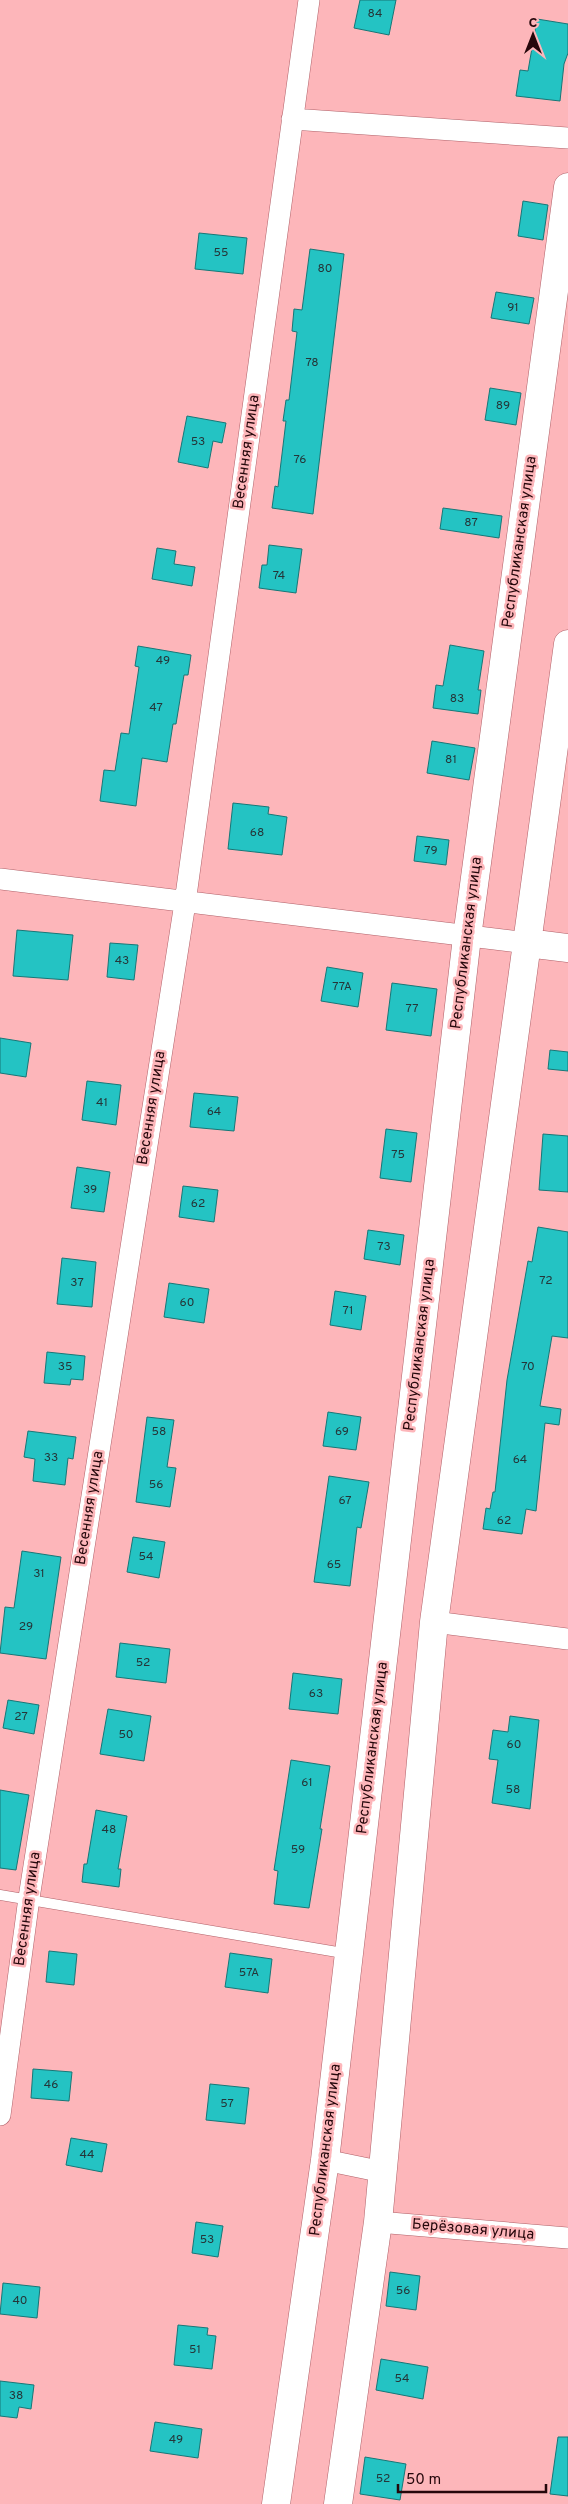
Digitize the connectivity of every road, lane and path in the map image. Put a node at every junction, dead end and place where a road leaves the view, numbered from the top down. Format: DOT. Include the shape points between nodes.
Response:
graph roads {
  1 [pos="309,0"];
  2 [pos="292,119"];
  3 [pos="568,138"];
  4 [pos="568,187"];
  5 [pos="568,644"];
  6 [pos="0,879"];
  7 [pos="184,903"];
  8 [pos="467,937"];
  9 [pos="527,943"];
  10 [pos="568,948"];
  11 [pos="434,1622"];
  12 [pos="568,1639"];
  13 [pos="0,1894"];
  14 [pos="29,1898"];
  15 [pos="350,1954"];
  16 [pos="0,2115"];
  17 [pos="325,2160"];
  18 [pos="383,2172"];
  19 [pos="378,2222"];
  20 [pos="568,2238"];
  21 [pos="276,2504"];
  22 [pos="338,2504"];
  1 -- 2 [label="street, Весенняя улица"];
  2 -- 3 [label="street"];
  2 -- 7 [label="street, Весенняя улица"];
  4 -- 8 [label="street, Республиканская улица"];
  5 -- 9 [label="street"];
  6 -- 7 [label="street"];
  7 -- 8 [label="street"];
  7 -- 14 [label="street, Весенняя улица"];
  8 -- 9 [label="street"];
  8 -- 15 [label="street, Республиканская улица"];
  9 -- 10 [label="street"];
  9 -- 11 [label="street"];
  11 -- 12 [label="street"];
  11 -- 18 [label="street"];
  13 -- 14 [label="lane"];
  14 -- 15 [label="lane"];
  14 -- 16 [label="street, Весенняя улица"];
  15 -- 17 [label="street, Республиканская улица"];
  17 -- 18 [label="street"];
  17 -- 21 [label="street, Республиканская улица"];
  18 -- 19 [label="street"];
  19 -- 20 [label="street, Берёзовая улица"];
  19 -- 22 [label="street"];
}
